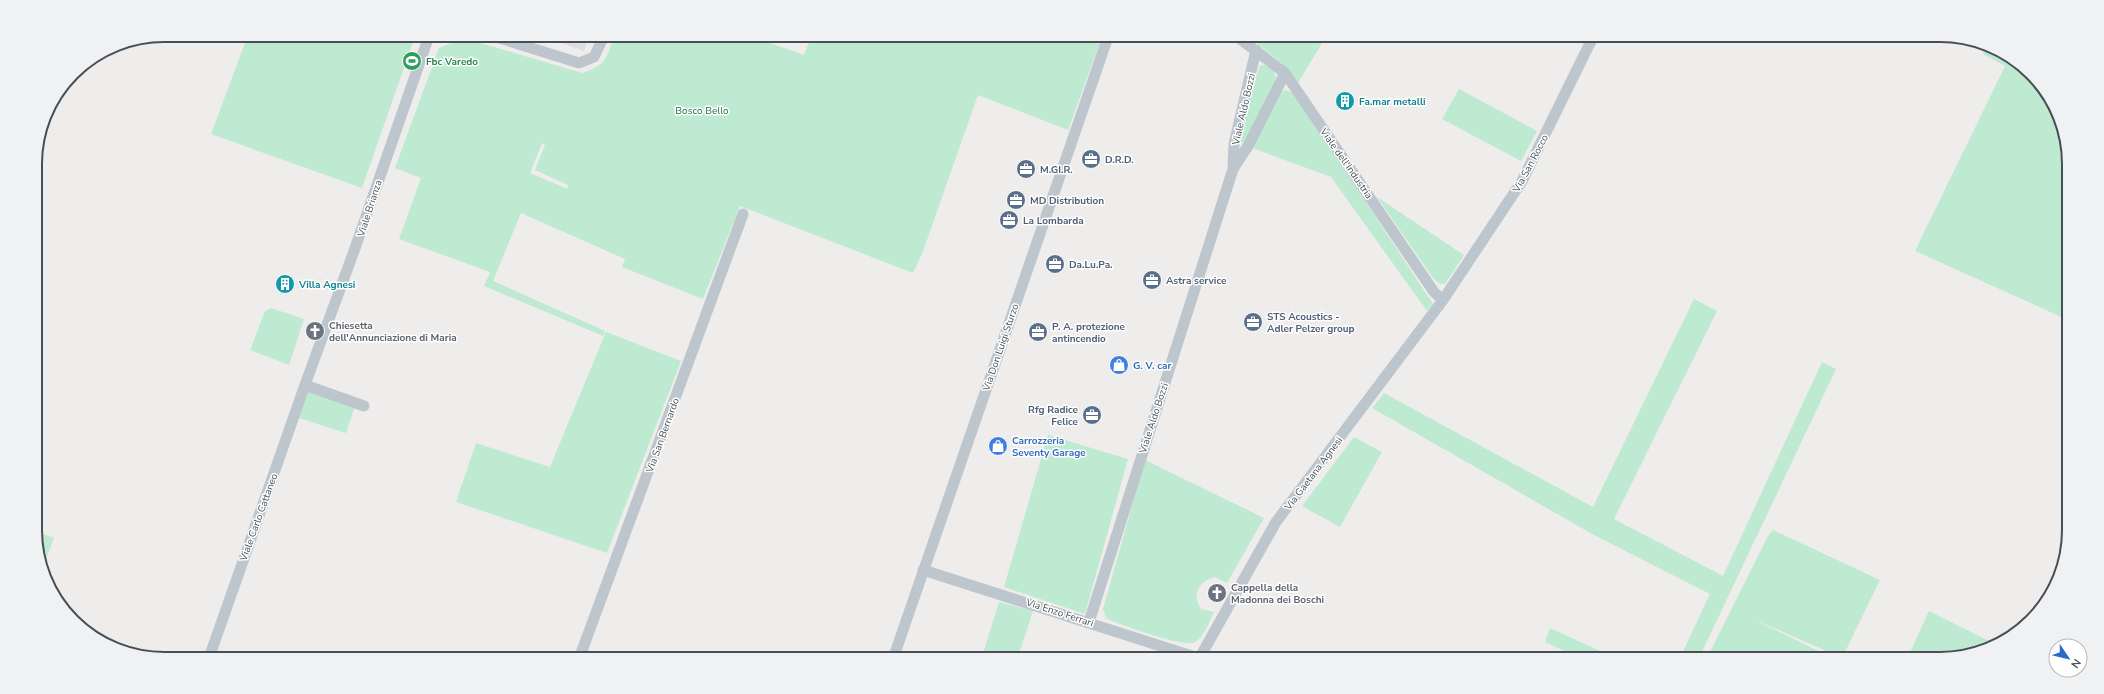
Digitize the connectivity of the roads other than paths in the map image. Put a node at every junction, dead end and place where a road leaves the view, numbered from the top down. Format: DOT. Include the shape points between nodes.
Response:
graph roads {
  1 [pos="426,42"];
  2 [pos="512,42"];
  3 [pos="601,42"];
  4 [pos="1106,42"];
  5 [pos="1245,42"];
  6 [pos="1590,42"];
  7 [pos="1256,50"];
  8 [pos="1285,73"];
  9 [pos="1233,169"];
  10 [pos="743,214"];
  11 [pos="1443,300"];
  12 [pos="306,382"];
  13 [pos="364,406"];
  14 [pos="924,570"];
  15 [pos="1089,622"];
  16 [pos="211,652"];
  17 [pos="581,652"];
  18 [pos="895,652"];
  19 [pos="1180,652"];
  20 [pos="1203,652"];
  1 -- 12 [label="street, Viale Brianza" via="348,270"];
  2 -- 3 [label="street" via="579,63 594,57"];
  4 -- 14 [label="street, Via Don Luigi Sturzo"];
  5 -- 7 [label="street, Viale dell'Industria"];
  6 -- 11 [label="street, Via San Rocco" via="1522,181"];
  7 -- 8 [label="street, Viale dell'Industria"];
  7 -- 9 [label="street, Viale Aldo Bozzi" via="1234,144"];
  8 -- 9 [label="street, Viale Aldo Bozzi" via="1248,146"];
  8 -- 11 [label="street, Viale dell'Industria" via="1434,292"];
  9 -- 15 [label="street, Viale Aldo Bozzi"];
  10 -- 17 [label="street, Via San Bernardo"];
  11 -- 20 [label="street, Via Gaetana Agnesi" via="1276,522"];
  12 -- 13 [label="street"];
  12 -- 16 [label="street, Viale Carlo Cattaneo"];
  14 -- 15 [label="street, Via Enzo Ferrari"];
  14 -- 18 [label="street, Via Don Luigi Sturzo"];
  15 -- 19 [label="street, Via Enzo Ferrari"];
}
